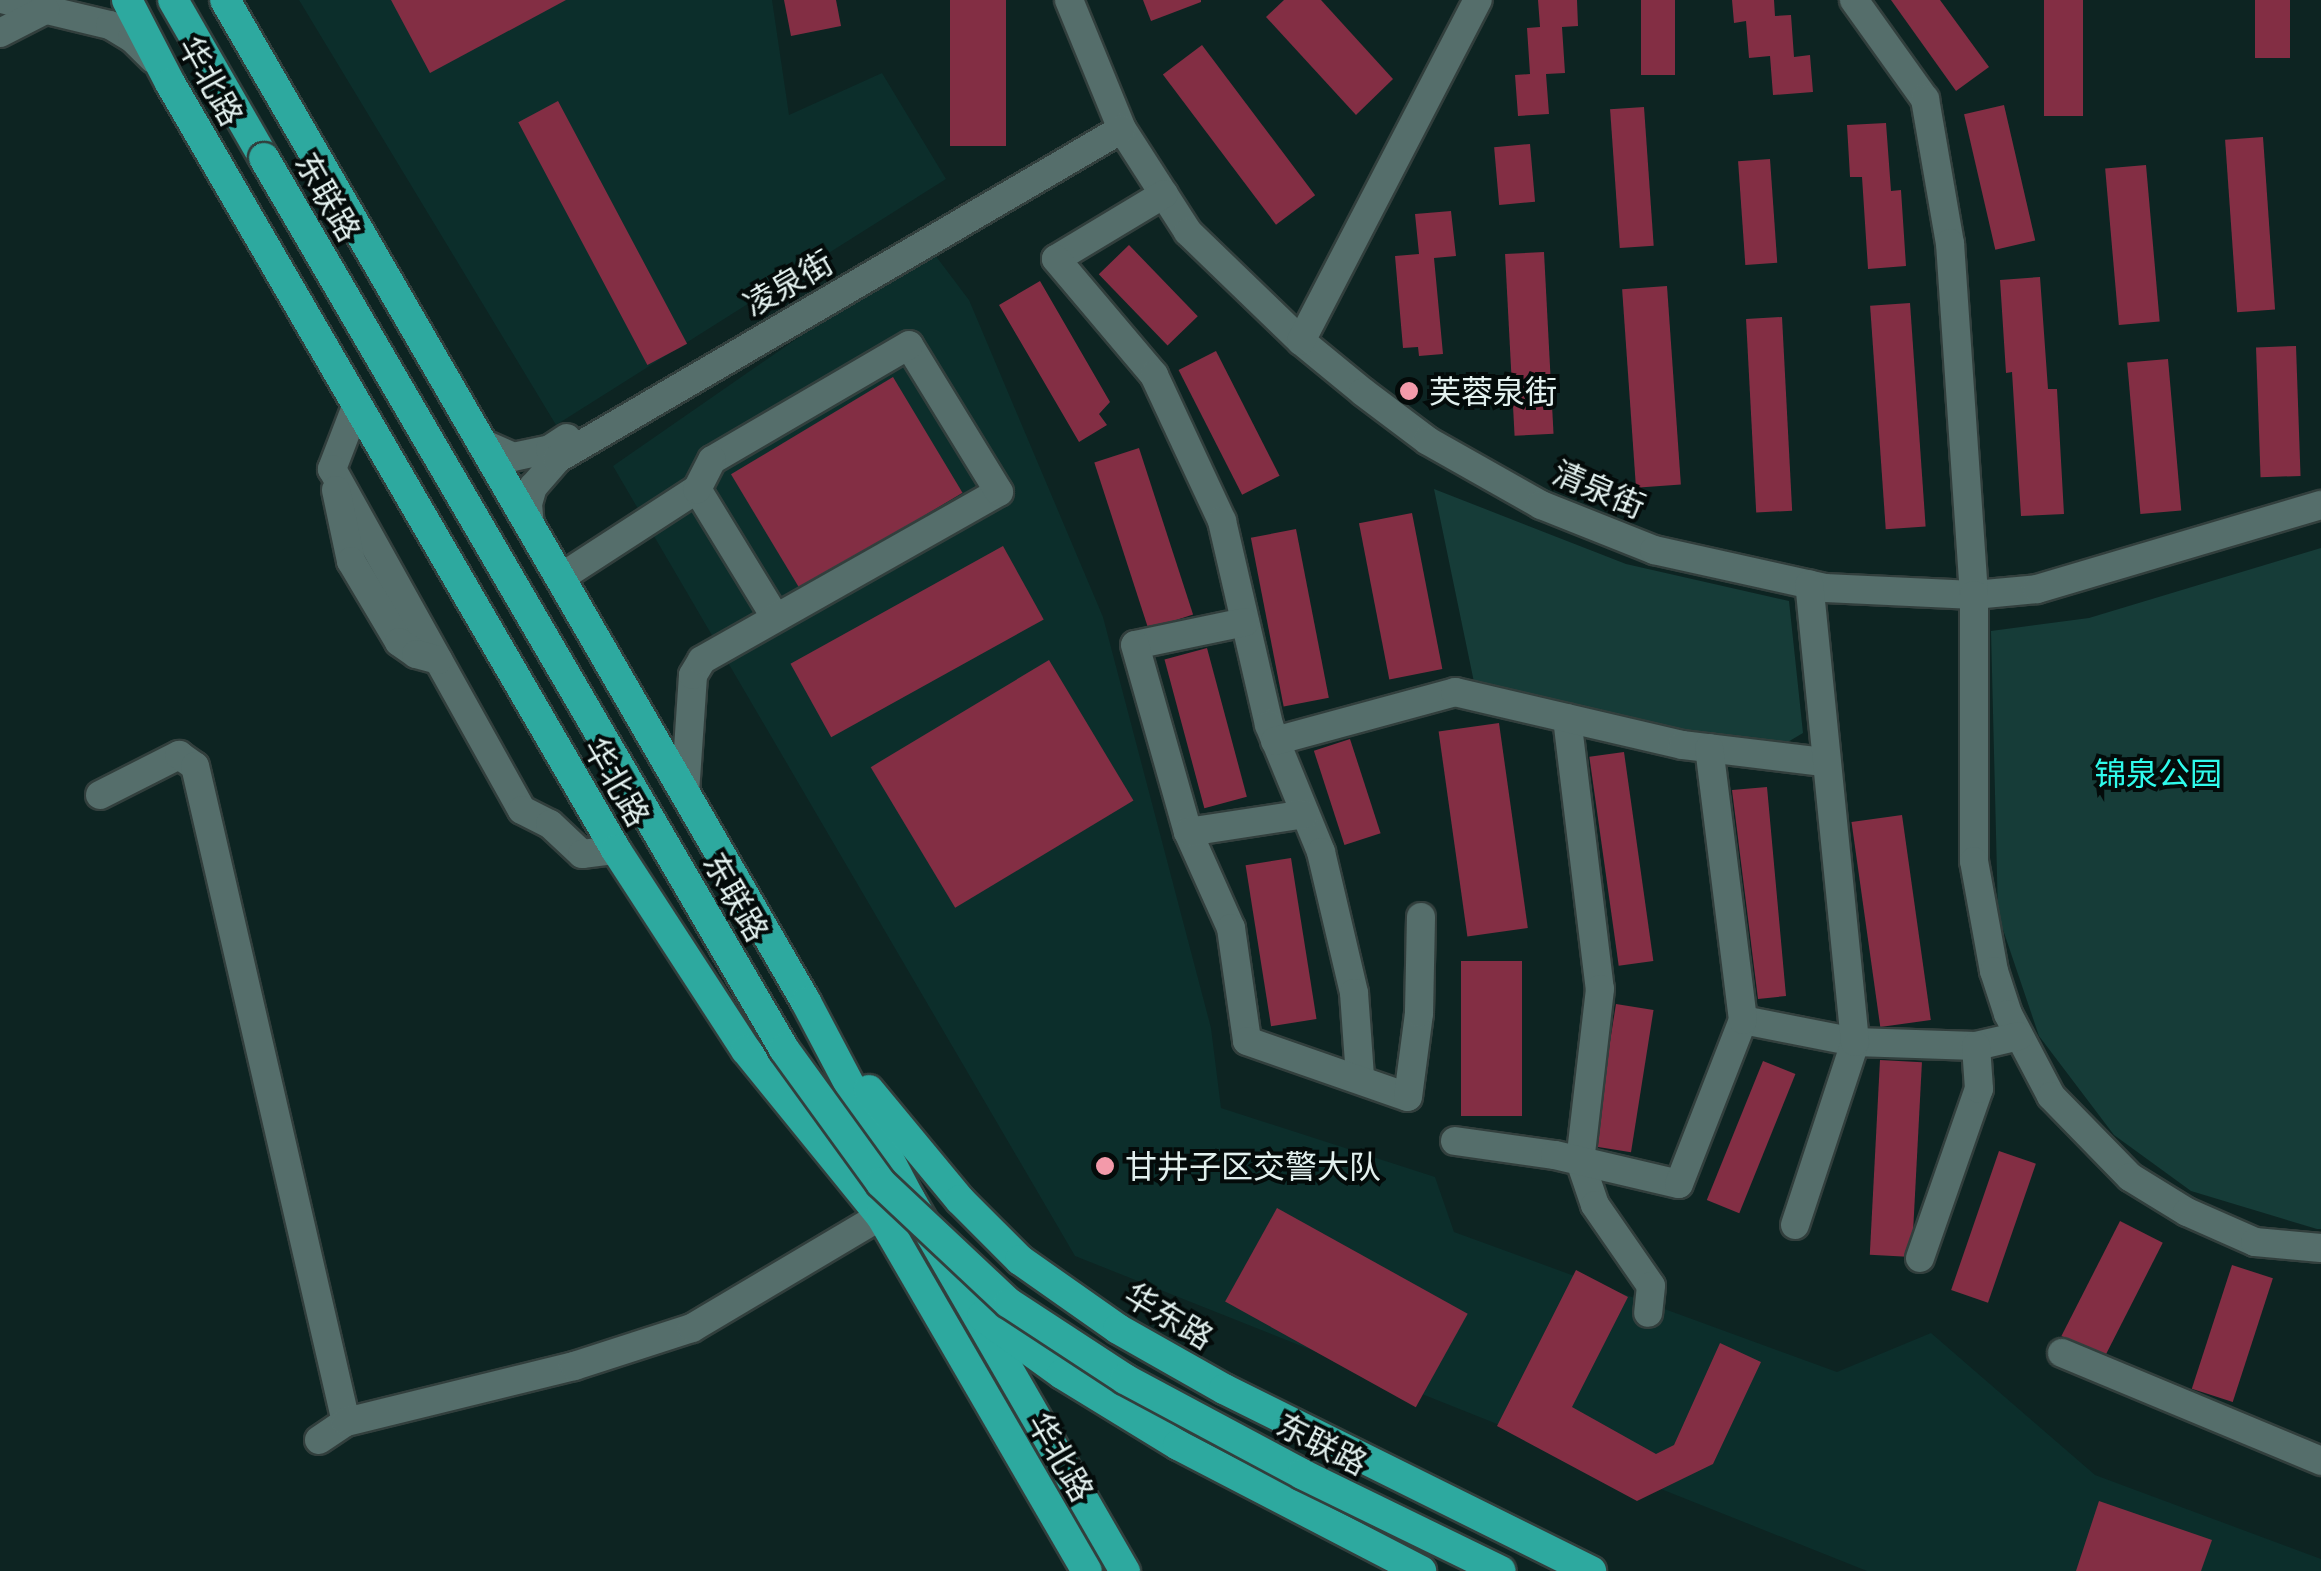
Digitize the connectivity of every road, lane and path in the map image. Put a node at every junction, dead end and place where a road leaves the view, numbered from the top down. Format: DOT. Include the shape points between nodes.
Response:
graph roads {
  1 [pos="4,0"];
  2 [pos="127,0"];
  3 [pos="174,0"];
  4 [pos="225,0"];
  5 [pos="1069,0"];
  6 [pos="1478,0"];
  7 [pos="1854,0"];
  8 [pos="45,10"];
  9 [pos="0,34"];
  10 [pos="170,83"];
  11 [pos="1119,123"];
  12 [pos="1164,194"];
  13 [pos="1301,341"];
  14 [pos="357,404"];
  15 [pos="482,443"];
  16 [pos="697,489"];
  17 [pos="2321,505"];
  18 [pos="530,526"];
  19 [pos="560,578"];
  20 [pos="1810,584"];
  21 [pos="1974,594"];
  22 [pos="775,617"];
  23 [pos="1245,622"];
  24 [pos="1567,718"];
  25 [pos="1275,741"];
  26 [pos="1709,748"];
  27 [pos="1824,762"];
  28 [pos="684,793"];
  29 [pos="100,795"];
  30 [pos="1305,814"];
  31 [pos="1188,832"];
  32 [pos="616,850"];
  33 [pos="1421,916"];
  34 [pos="806,1002"];
  35 [pos="1744,1020"];
  36 [pos="2018,1036"];
  37 [pos="1855,1042"];
  38 [pos="1976,1046"];
  39 [pos="1360,1077"];
  40 [pos="1456,1141"];
  41 [pos="1580,1160"];
  42 [pos="881,1216"];
  43 [pos="1795,1225"];
  44 [pos="2321,1248"];
  45 [pos="1920,1258"];
  46 [pos="972,1309"];
  47 [pos="1648,1314"];
  48 [pos="2062,1353"];
  49 [pos="346,1422"];
  50 [pos="319,1440"];
  51 [pos="2321,1461"];
  52 [pos="1088,1571"];
  53 [pos="1126,1571"];
  54 [pos="1421,1571"];
  55 [pos="1502,1571"];
  56 [pos="1590,1571"];
  1 -- 8 [label="street"];
  2 -- 10 [label="highway, 华北路"];
  3 -- 55 [label="highway, 东联路, bridge" via="784,1049 882,1183 1008,1303 1109,1369 1302,1474"];
  4 -- 15 [label="highway, 华北路"];
  5 -- 11 [label="street, 清泉街"];
  6 -- 13 [label="street"];
  7 -- 21 [label="street" via="1925,99 1950,243"];
  8 -- 9 [label="street"];
  8 -- 10 [label="street" via="110,25 132,38"];
  10 -- 14 [label="highway, 华北路"];
  11 -- 12 [label="street, 清泉街"];
  11 -- 15 [label="street, 凌泉街" via="550,448 514,456"];
  11 -- 18 [label="street, 凌泉街" via="557,459 532,487"];
  12 -- 13 [label="street, 清泉街" via="1188,232"];
  12 -- 23 [label="street" via="1056,259 1154,374 1222,521"];
  13 -- 20 [label="street, 清泉街" via="1428,440 1541,505 1654,550"];
  14 -- 32 [label="highway, 华北路"];
  14 -- 32 [label="street" via="332,469 522,810 550,824 582,854"];
  15 -- 18 [label="highway, 华北路"];
  16 -- 19 [label="street"];
  16 -- 22 [label="street"];
  16 -- 22 [label="street" via="712,460 909,346 999,492"];
  17 -- 21 [label="street, 清泉街" via="2037,589"];
  18 -- 19 [label="highway, 华北路"];
  19 -- 28 [label="highway, 华北路"];
  20 -- 21 [label="street, 清泉街"];
  20 -- 27 [label="street"];
  21 -- 36 [label="street" via="1974,861 1994,971"];
  22 -- 28 [label="street" via="702,660 693,675"];
  23 -- 25 [label="street"];
  23 -- 31 [label="street" via="1135,645"];
  24 -- 25 [label="street" via="1455,692"];
  24 -- 26 [label="street"];
  24 -- 41 [label="street" via="1600,990"];
  25 -- 30 [label="street"];
  26 -- 27 [label="street"];
  26 -- 35 [label="street"];
  27 -- 37 [label="street"];
  28 -- 34 [label="highway, 华北路"];
  29 -- 49 [label="street" via="179,756 195,766"];
  30 -- 31 [label="street"];
  30 -- 39 [label="street" via="1321,852 1354,993"];
  31 -- 39 [label="street" via="1231,928 1247,1041"];
  32 -- 42 [label="highway, 华北路" via="746,1050"];
  33 -- 39 [label="street" via="1420,1013 1408,1097"];
  34 -- 46 [label="highway, 华北路"];
  34 -- 56 [label="highway, 华东路" via="903,1134 1020,1260 1118,1329 1224,1389"];
  35 -- 37 [label="street"];
  35 -- 41 [label="street" via="1678,1184"];
  36 -- 38 [label="street"];
  36 -- 44 [label="street" via="2051,1096 2130,1177 2186,1212 2255,1242"];
  37 -- 38 [label="street"];
  37 -- 43 [label="street"];
  38 -- 45 [label="street" via="1980,1089"];
  40 -- 41 [label="street"];
  41 -- 47 [label="street" via="1595,1206 1651,1286"];
  42 -- 49 [label="street" via="692,1328 574,1366"];
  42 -- 52 [label="highway, 华北路"];
  46 -- 53 [label="highway, 华北路"];
  46 -- 54 [label="highway" via="1178,1445"];
  48 -- 51 [label="street"];
  49 -- 50 [label="street"];
}
